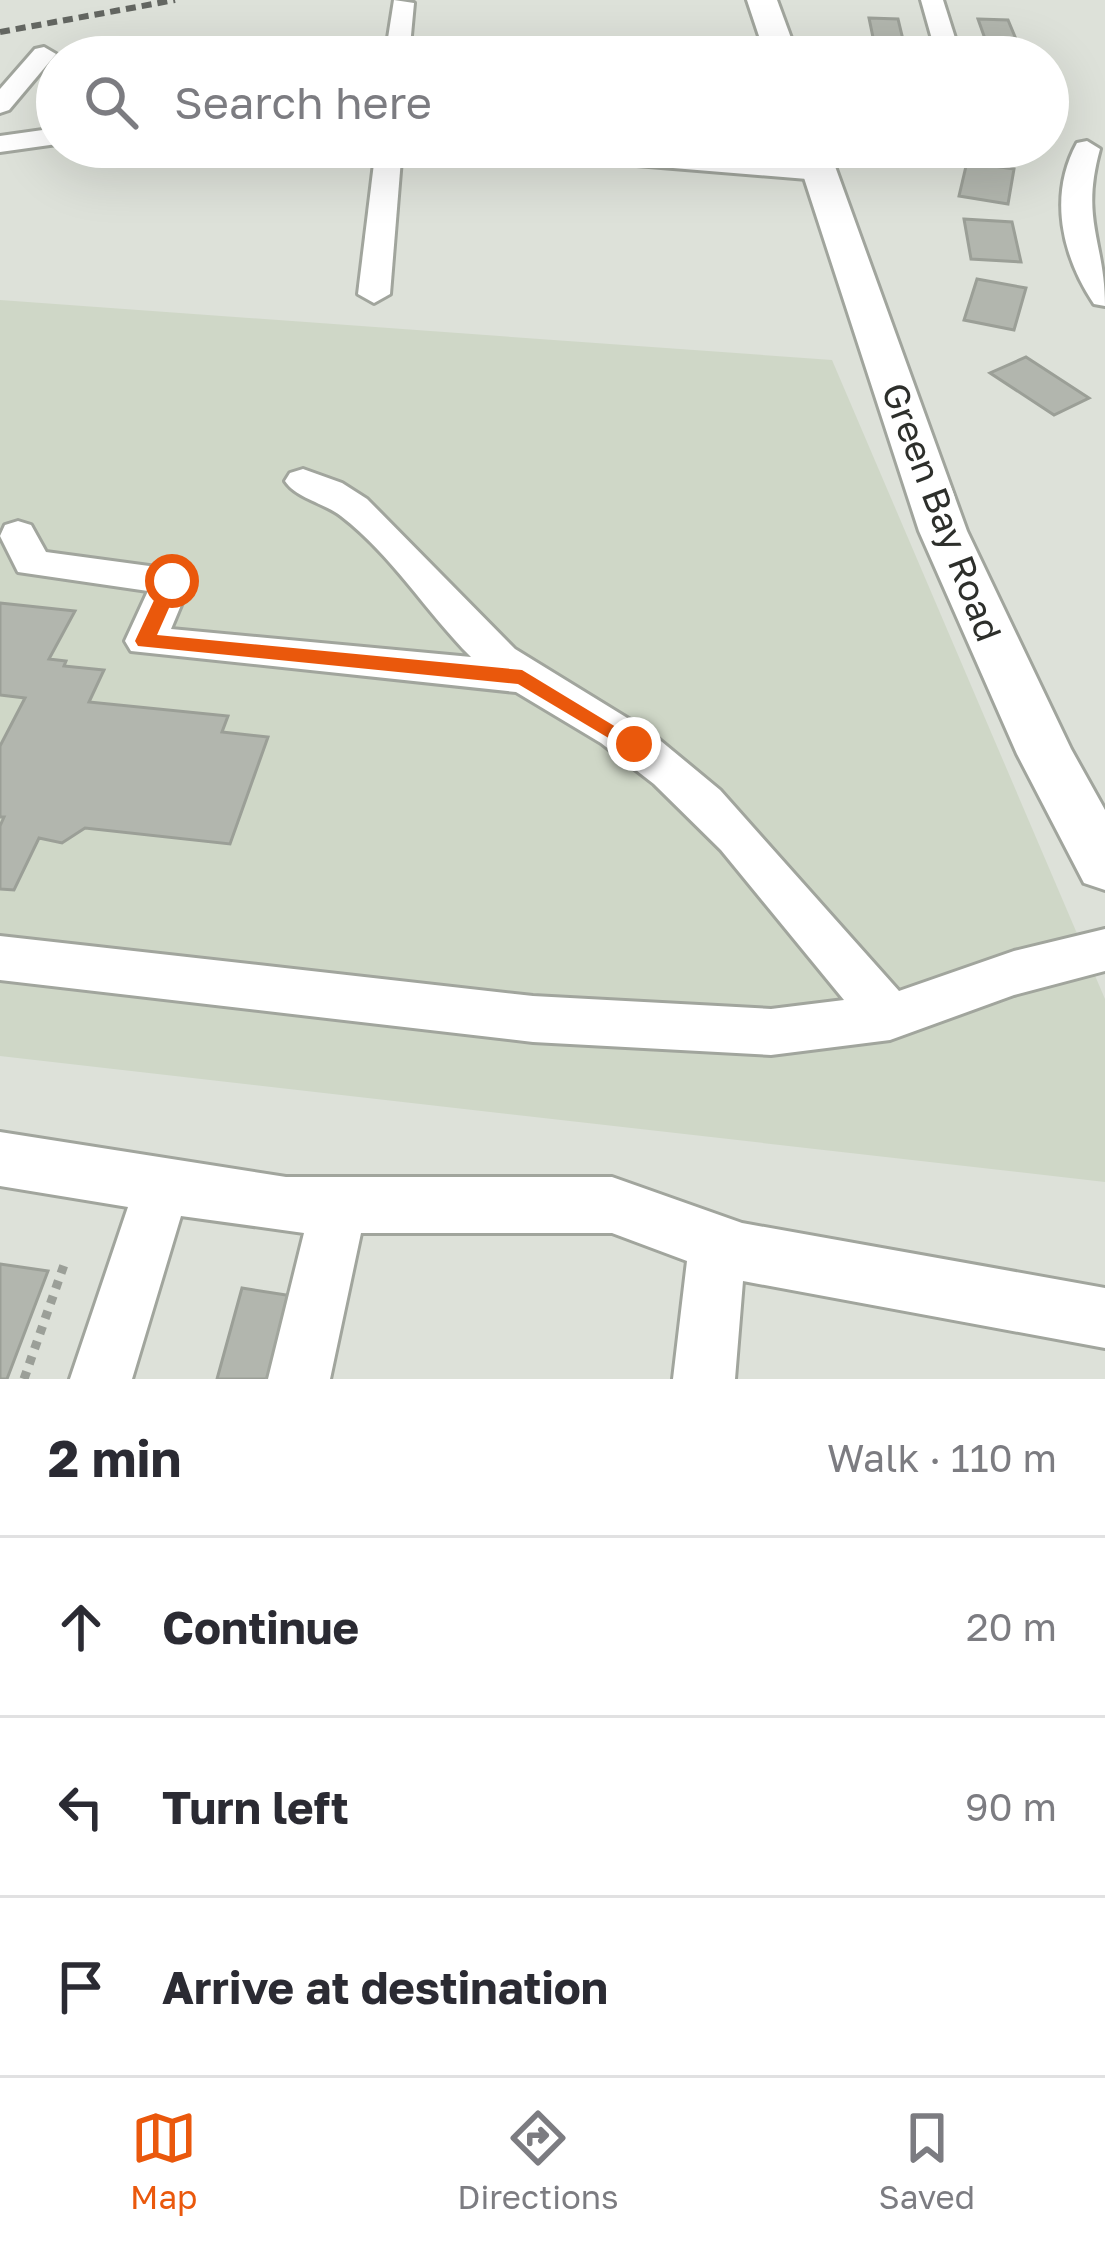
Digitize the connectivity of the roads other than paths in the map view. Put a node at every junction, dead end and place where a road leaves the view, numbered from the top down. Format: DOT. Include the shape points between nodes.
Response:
graph roads {
  1 [pos="763,0"];
  2 [pos="932,0"];
  3 [pos="403,3"];
  4 [pos="400,36"];
  5 [pos="775,36"];
  6 [pos="943,36"];
  7 [pos="36,63"];
  8 [pos="0,105"];
  9 [pos="36,139"];
  10 [pos="0,144"];
  11 [pos="1085,149"];
  12 [pos="386,168"];
  13 [pos="818,168"];
  14 [pos="374,294"];
  15 [pos="1105,297"];
  16 [pos="303,481"];
  17 [pos="18,534"];
  18 [pos="522,677"];
  19 [pos="1105,865"];
  20 [pos="1105,950"];
  21 [pos="0,958"];
  22 [pos="890,1017"];
  23 [pos="0,1159"];
  24 [pos="163,1185"];
  25 [pos="339,1205"];
  26 [pos="718,1244"];
  27 [pos="1105,1318"];
  28 [pos="101,1379"];
  29 [pos="299,1379"];
  30 [pos="704,1379"];
  1 -- 5 [label="main road"];
  2 -- 6 [label="street"];
  3 -- 4 [label="street"];
  7 -- 8 [label="street"];
  9 -- 10 [label="street"];
  11 -- 15 [label="street" via="1074,226"];
  12 -- 14 [label="street"];
  13 -- 19 [label="main road, Green Bay Road" via="943,531"];
  16 -- 18 [label="street" via="328,488 394,546"];
  17 -- 18 [label="street" via="32,563 172,581 145,641"];
  18 -- 22 [label="street" via="634,744 682,786"];
  20 -- 22 [label="street"];
  21 -- 22 [label="street" via="651,1027 770,1033"];
  23 -- 24 [label="street"];
  24 -- 25 [label="street"];
  24 -- 28 [label="street"];
  25 -- 26 [label="street" via="611,1205"];
  25 -- 29 [label="street"];
  26 -- 27 [label="street"];
  26 -- 30 [label="street"];
}
